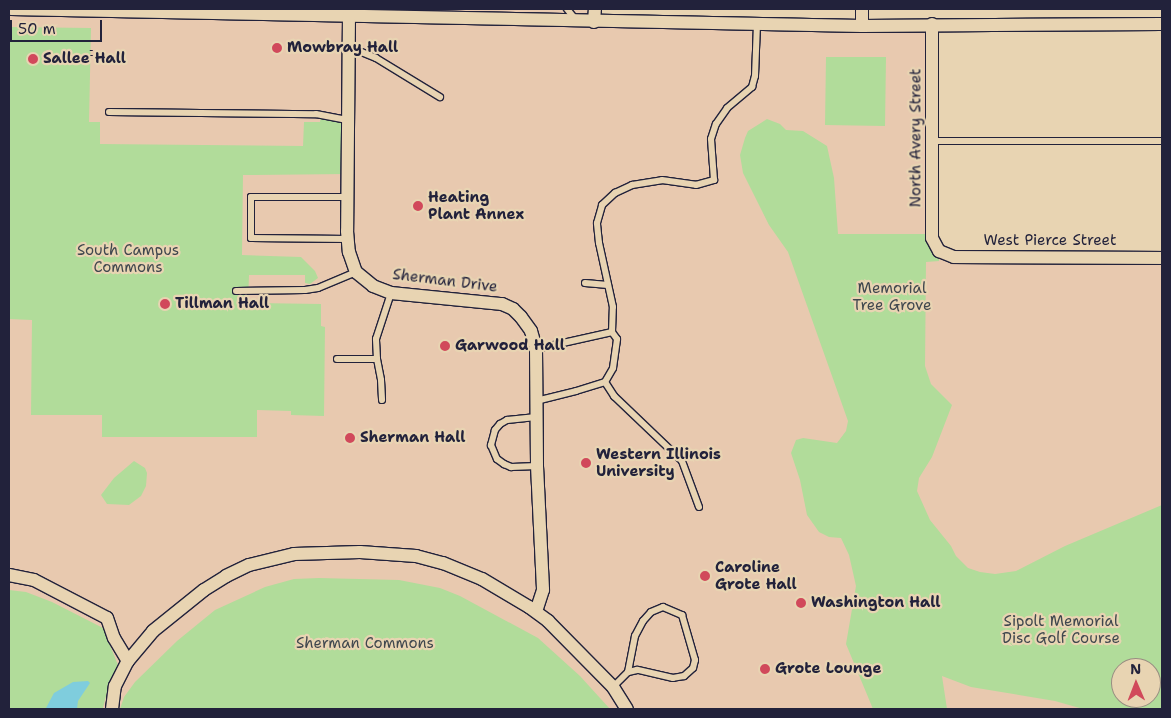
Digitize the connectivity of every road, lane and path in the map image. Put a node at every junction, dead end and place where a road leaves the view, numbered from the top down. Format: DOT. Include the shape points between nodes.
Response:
graph roads {
  1 [pos="11,9"];
  2 [pos="567,9"];
  3 [pos="862,9"];
  4 [pos="376,13"];
  5 [pos="349,15"];
  6 [pos="594,15"];
  7 [pos="577,21"];
  8 [pos="756,24"];
  9 [pos="932,24"];
  10 [pos="1162,24"];
  11 [pos="862,26"];
  12 [pos="348,47"];
  13 [pos="91,49"];
  14 [pos="91,56"];
  15 [pos="440,97"];
  16 [pos="109,112"];
  17 [pos="348,120"];
  18 [pos="932,141"];
  19 [pos="1162,141"];
  20 [pos="347,198"];
  21 [pos="348,239"];
  22 [pos="939,251"];
  23 [pos="1162,258"];
  24 [pos="356,272"];
  25 [pos="585,284"];
  26 [pos="608,285"];
  27 [pos="236,291"];
  28 [pos="391,293"];
  29 [pos="612,332"];
  30 [pos="536,349"];
  31 [pos="377,358"];
  32 [pos="337,359"];
  33 [pos="604,382"];
  34 [pos="382,400"];
  35 [pos="536,400"];
  36 [pos="536,417"];
  37 [pos="537,466"];
  38 [pos="699,506"];
  39 [pos="9,575"];
  40 [pos="536,611"];
  41 [pos="128,661"];
  42 [pos="628,672"];
  43 [pos="613,687"];
  44 [pos="112,709"];
  45 [pos="627,709"];
  1 -- 5 [label="street"];
  2 -- 7 [label="lane"];
  3 -- 11 [label="street"];
  4 -- 5 [label="street"];
  4 -- 7 [label="street"];
  5 -- 12 [label="street"];
  6 -- 7 [label="street"];
  6 -- 8 [label="street"];
  8 -- 11 [label="street"];
  8 -- 26 [label="lane" via="752,88 727,108 711,138 714,180 696,185 662,180 632,186 615,193 602,205 597,223"];
  9 -- 10 [label="street"];
  9 -- 11 [label="street"];
  9 -- 18 [label="street, North Avery Street"];
  12 -- 15 [label="lane" via="376,58"];
  12 -- 17 [label="street"];
  13 -- 14 [label="path"];
  16 -- 17 [label="lane" via="316,114"];
  17 -- 20 [label="street"];
  18 -- 19 [label="lane"];
  18 -- 22 [label="street, North Avery Street" via="932,238"];
  20 -- 21 [label="street"];
  20 -- 21 [label="lane" via="251,198 251,238"];
  21 -- 24 [label="street" via="350,260"];
  22 -- 23 [label="street, West Pierce Street" via="954,257"];
  24 -- 27 [label="lane" via="318,288"];
  24 -- 28 [label="street, Sherman Drive" via="373,286"];
  25 -- 26 [label="lane"];
  26 -- 29 [label="lane" via="613,307"];
  28 -- 30 [label="street, Sherman Drive" via="502,304 513,308 531,331"];
  28 -- 31 [label="lane" via="376,339"];
  29 -- 30 [label="lane"];
  29 -- 33 [label="lane" via="616,339 616,359"];
  30 -- 35 [label="street, Sherman Drive"];
  31 -- 32 [label="lane"];
  31 -- 34 [label="lane"];
  33 -- 35 [label="lane"];
  33 -- 38 [label="lane" via="614,396 682,461"];
  35 -- 36 [label="street, Sherman Drive"];
  36 -- 37 [label="street, Sherman Drive"];
  36 -- 37 [label="lane" via="507,420 500,424 491,445 497,459 504,464 511,467"];
  37 -- 40 [label="street, Sherman Drive" via="543,590"];
  39 -- 41 [label="street" via="41,583 107,618"];
  40 -- 41 [label="street" via="482,579 443,562 389,553 310,552 249,565 226,576 153,631"];
  40 -- 43 [label="street"];
  41 -- 44 [label="street" via="115,686"];
  42 -- 42 [label="lane" via="637,670 673,678 684,676 693,668 695,660 682,615 663,607 651,612 635,636"];
  42 -- 43 [label="lane"];
  43 -- 45 [label="street"];
}
